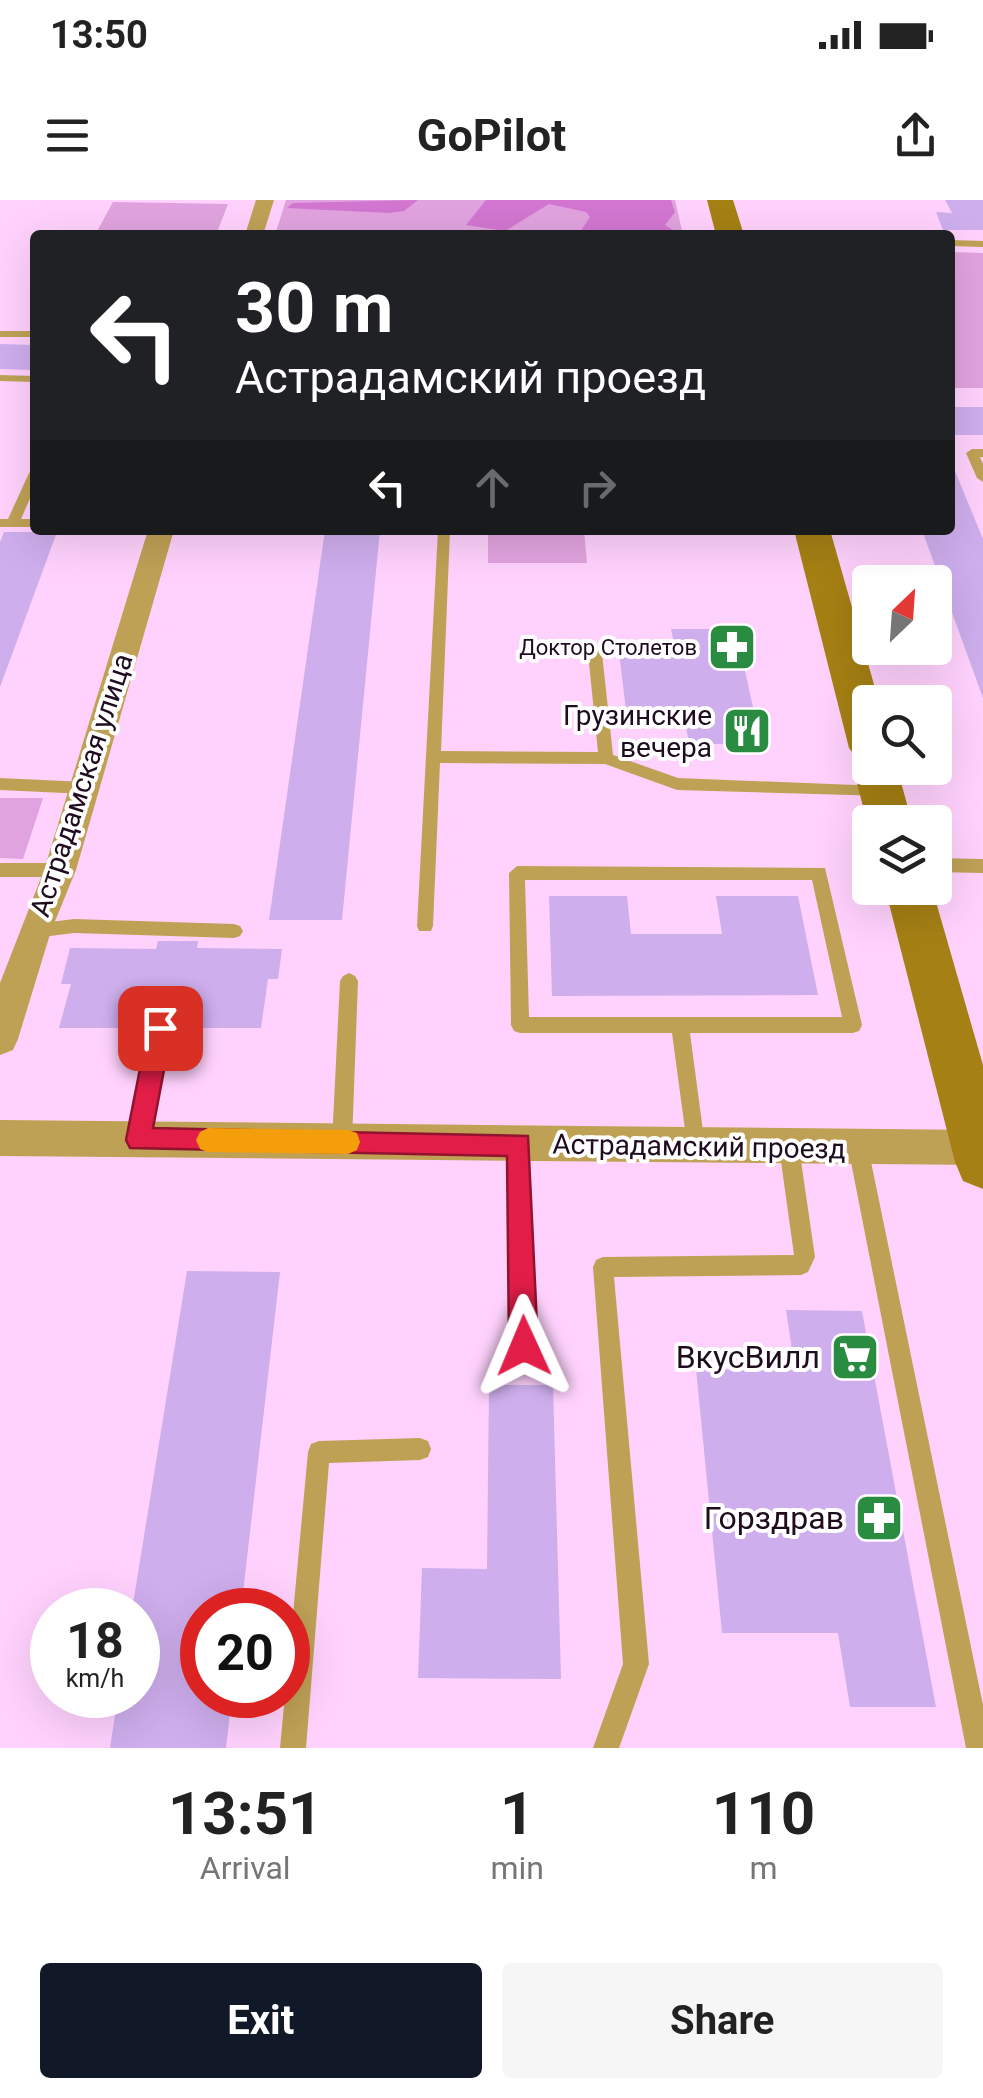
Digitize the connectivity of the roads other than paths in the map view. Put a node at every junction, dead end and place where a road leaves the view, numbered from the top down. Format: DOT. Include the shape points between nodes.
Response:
graph roads {
  1 [pos="265,200"];
  2 [pos="720,200"];
  3 [pos="256,230"];
  4 [pos="729,230"];
  5 [pos="955,243"];
  6 [pos="983,244"];
  7 [pos="0,334"];
  8 [pos="30,334"];
  9 [pos="0,378"];
  10 [pos="30,379"];
  11 [pos="983,453"];
  12 [pos="983,478"];
  13 [pos="30,483"];
  14 [pos="7,523"];
  15 [pos="160,535"];
  16 [pos="444,535"];
  17 [pos="813,535"];
  18 [pos="595,653"];
  19 [pos="853,685"];
  20 [pos="436,757"];
  21 [pos="606,758"];
  22 [pos="0,784"];
  23 [pos="84,788"];
  24 [pos="882,794"];
  25 [pos="952,866"];
  26 [pos="983,866"];
  27 [pos="0,870"];
  28 [pos="60,870"];
  29 [pos="913,905"];
  30 [pos="424,926"];
  31 [pos="34,931"];
  32 [pos="234,931"];
  33 [pos="349,981"];
  34 [pos="7,997"];
  35 [pos="680,1025"];
  36 [pos="160,1028"];
  37 [pos="0,1039"];
  38 [pos="0,1138"];
  39 [pos="138,1140"];
  40 [pos="342,1142"];
  41 [pos="519,1144"];
  42 [pos="694,1146"];
  43 [pos="788,1147"];
  44 [pos="858,1147"];
  45 [pos="981,1155"];
  46 [pos="524,1346"];
  47 [pos="420,1450"];
  48 [pos="293,1748"];
  49 [pos="606,1748"];
  50 [pos="979,1748"];
  1 -- 3 [label="street"];
  2 -- 4 [label="main road"];
  5 -- 6 [label="lane"];
  7 -- 8 [label="lane"];
  9 -- 10 [label="lane"];
  11 -- 12 [label="lane" via="972,453"];
  13 -- 14 [label="lane"];
  15 -- 23 [label="street, Астрадамская улица"];
  16 -- 20 [label="lane"];
  17 -- 19 [label="main road"];
  18 -- 21 [label="lane"];
  20 -- 21 [label="lane"];
  20 -- 30 [label="lane"];
  21 -- 24 [label="lane" via="677,784"];
  22 -- 23 [label="lane"];
  23 -- 28 [label="street, Астрадамская улица"];
  25 -- 26 [label="lane"];
  27 -- 28 [label="lane"];
  28 -- 31 [label="street, Астрадамская улица"];
  29 -- 45 [label="main road"];
  31 -- 32 [label="lane"];
  31 -- 34 [label="street, Астрадамская улица"];
  33 -- 40 [label="lane"];
  34 -- 37 [label="street, Астрадамская улица"];
  35 -- 35 [label="lane" via="853,1025 819,873 517,874 520,1025"];
  35 -- 42 [label="lane"];
  36 -- 39 [label="lane"];
  38 -- 39 [label="street, Астрадамский проезд"];
  39 -- 40 [label="street, Астрадамский проезд"];
  40 -- 41 [label="street, Астрадамский проезд"];
  41 -- 42 [label="street, Астрадамский проезд"];
  41 -- 46 [label="lane"];
  42 -- 43 [label="street, Астрадамский проезд"];
  43 -- 44 [label="street, Астрадамский проезд"];
  43 -- 49 [label="lane" via="801,1265 603,1267 636,1664"];
  44 -- 45 [label="street, Астрадамский проезд"];
  44 -- 50 [label="lane"];
  47 -- 48 [label="lane" via="319,1452"];
}
